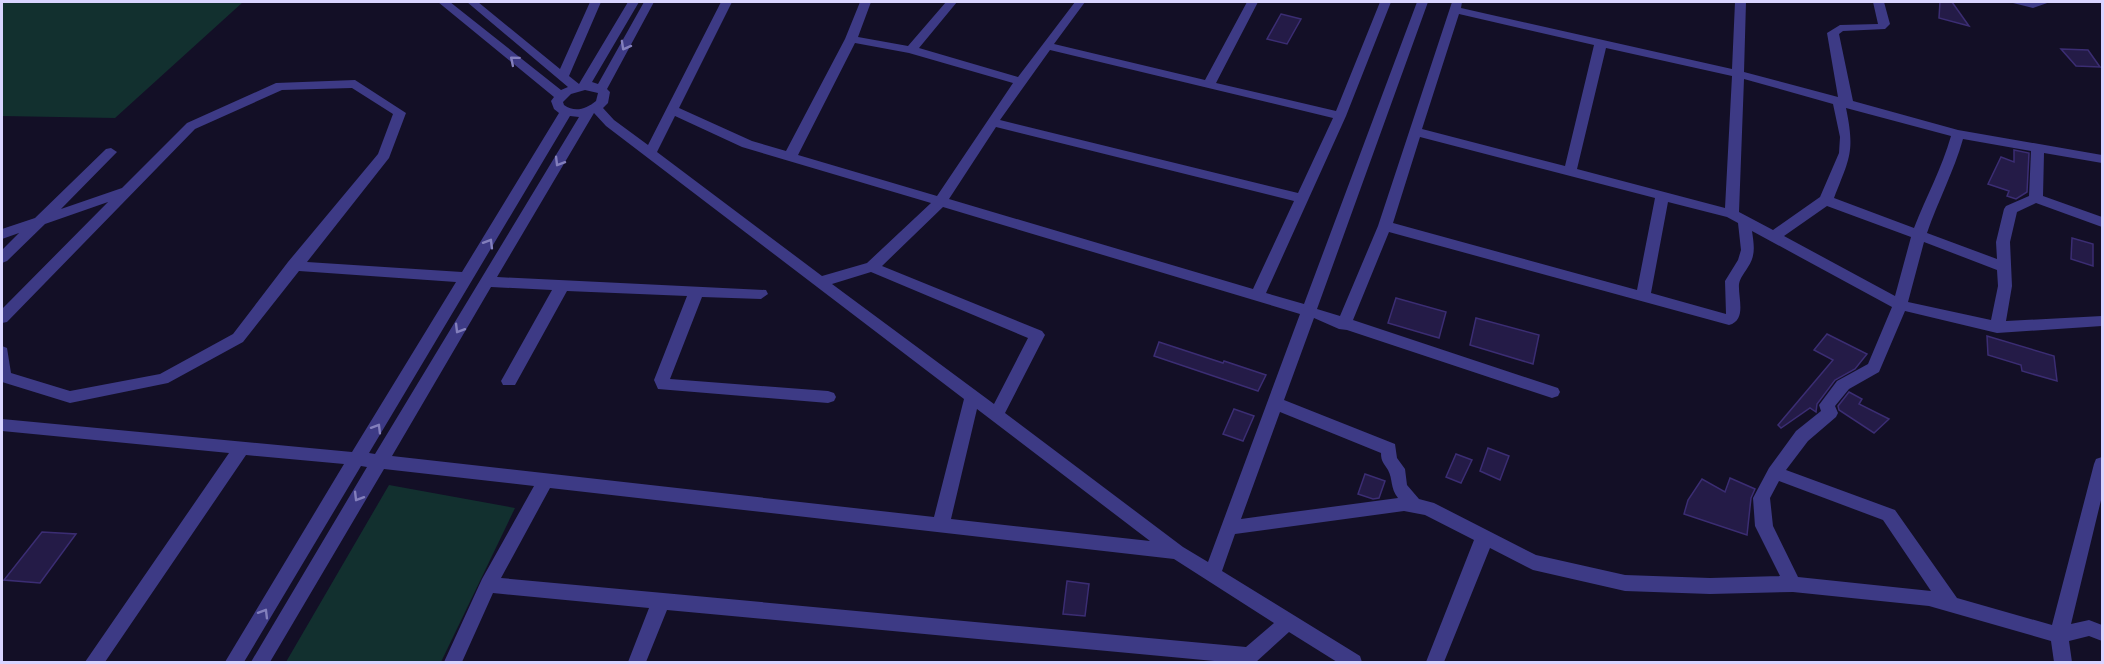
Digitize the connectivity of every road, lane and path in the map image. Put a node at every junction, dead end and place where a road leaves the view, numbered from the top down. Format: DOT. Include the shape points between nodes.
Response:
graph roads {
  1 [pos="444,2"];
  2 [pos="472,2"];
  3 [pos="596,2"];
  4 [pos="633,2"];
  5 [pos="650,2"];
  6 [pos="727,2"];
  7 [pos="865,2"];
  8 [pos="952,2"];
  9 [pos="1080,2"];
  10 [pos="1253,2"];
  11 [pos="1386,2"];
  12 [pos="1423,2"];
  13 [pos="1741,2"];
  14 [pos="1879,2"];
  15 [pos="2015,2"];
  16 [pos="2044,2"];
  17 [pos="1456,6"];
  18 [pos="851,39"];
  19 [pos="1601,42"];
  20 [pos="1047,46"];
  21 [pos="911,50"];
  22 [pos="1738,74"];
  23 [pos="562,77"];
  24 [pos="1021,82"];
  25 [pos="1208,86"];
  26 [pos="580,87"];
  27 [pos="601,89"];
  28 [pos="561,96"];
  29 [pos="1843,103"];
  30 [pos="592,110"];
  31 [pos="673,110"];
  32 [pos="566,112"];
  33 [pos="1340,117"];
  34 [pos="993,122"];
  35 [pos="1417,132"];
  36 [pos="1952,133"];
  37 [pos="2038,147"];
  38 [pos="111,152"];
  39 [pos="650,153"];
  40 [pos="790,157"];
  41 [pos="2103,159"];
  42 [pos="1570,173"];
  43 [pos="126,191"];
  44 [pos="1662,196"];
  45 [pos="1302,198"];
  46 [pos="2036,198"];
  47 [pos="1826,200"];
  48 [pos="940,202"];
  49 [pos="1738,217"];
  50 [pos="43,219"];
  51 [pos="2103,222"];
  52 [pos="1385,226"];
  53 [pos="1909,233"];
  54 [pos="2,234"];
  55 [pos="1775,236"];
  56 [pos="2,258"];
  57 [pos="293,266"];
  58 [pos="872,267"];
  59 [pos="2004,267"];
  60 [pos="468,278"];
  61 [pos="487,282"];
  62 [pos="820,282"];
  63 [pos="562,286"];
  64 [pos="696,292"];
  65 [pos="761,294"];
  66 [pos="1643,295"];
  67 [pos="1257,297"];
  68 [pos="1900,305"];
  69 [pos="1308,311"];
  70 [pos="2,318"];
  71 [pos="2103,321"];
  72 [pos="1344,325"];
  73 [pos="1997,327"];
  74 [pos="2,352"];
  75 [pos="509,381"];
  76 [pos="1552,392"];
  77 [pos="828,397"];
  78 [pos="972,397"];
  79 [pos="1274,403"];
  80 [pos="996,415"];
  81 [pos="2,425"];
  82 [pos="242,449"];
  83 [pos="358,459"];
  84 [pos="379,462"];
  85 [pos="2103,464"];
  86 [pos="1775,473"];
  87 [pos="546,480"];
  88 [pos="1414,506"];
  89 [pos="941,525"];
  90 [pos="1228,528"];
  91 [pos="1488,541"];
  92 [pos="1177,552"];
  93 [pos="1212,574"];
  94 [pos="1793,584"];
  95 [pos="488,585"];
  96 [pos="661,601"];
  97 [pos="1951,604"];
  98 [pos="1288,622"];
  99 [pos="2103,633"];
  100 [pos="2059,635"];
  101 [pos="94,663"];
  102 [pos="234,663"];
  103 [pos="260,663"];
  104 [pos="453,663"];
  105 [pos="637,663"];
  106 [pos="1353,663"];
  107 [pos="1435,663"];
  108 [pos="2063,663"];
  28 -- 1 [label="street, one-way"];
  2 -- 23 [label="street"];
  3 -- 23 [label="street"];
  4 -- 26 [label="street"];
  5 -- 27 [label="street, one-way"];
  6 -- 31 [label="street"];
  7 -- 18 [label="street"];
  8 -- 21 [label="street"];
  9 -- 20 [label="street"];
  10 -- 25 [label="street"];
  11 -- 33 [label="street"];
  12 -- 69 [label="street"];
  13 -- 22 [label="street"];
  14 -- 29 [label="street" via="1884,24 1881,27 1840,28 1833,33"];
  15 -- 16 [label="street"];
  17 -- 19 [label="street"];
  17 -- 35 [label="street"];
  18 -- 21 [label="street"];
  18 -- 40 [label="street"];
  19 -- 22 [label="street"];
  19 -- 42 [label="street"];
  20 -- 24 [label="street"];
  20 -- 25 [label="street"];
  21 -- 24 [label="street"];
  22 -- 29 [label="street"];
  22 -- 49 [label="street"];
  23 -- 26 [label="street"];
  24 -- 34 [label="street"];
  25 -- 33 [label="street"];
  26 -- 27 [label="street"];
  26 -- 28 [label="street"];
  27 -- 30 [label="street" via="605,97"];
  28 -- 32 [label="street" via="558,106"];
  29 -- 36 [label="street"];
  29 -- 47 [label="street" via="1845,153"];
  30 -- 32 [label="street"];
  30 -- 39 [label="street"];
  30 -- 61 [label="street, one-way"];
  31 -- 39 [label="street"];
  31 -- 40 [label="street" via="747,144"];
  60 -- 32 [label="street, one-way"];
  33 -- 45 [label="street"];
  34 -- 45 [label="street"];
  34 -- 48 [label="street"];
  35 -- 42 [label="street"];
  35 -- 52 [label="street"];
  36 -- 37 [label="street"];
  36 -- 53 [label="street" via="1948,169"];
  37 -- 41 [label="street"];
  37 -- 46 [label="street"];
  38 -- 50 [label="street"];
  39 -- 62 [label="street"];
  40 -- 48 [label="street"];
  42 -- 44 [label="street"];
  43 -- 50 [label="street"];
  43 -- 57 [label="street" via="191,126 280,86 355,84 400,113 384,155"];
  43 -- 70 [label="street"];
  44 -- 49 [label="street"];
  44 -- 66 [label="street"];
  45 -- 67 [label="street"];
  46 -- 51 [label="street"];
  46 -- 59 [label="street" via="2011,209 2003,242"];
  47 -- 53 [label="street"];
  47 -- 55 [label="street"];
  48 -- 58 [label="street"];
  48 -- 67 [label="street"];
  49 -- 55 [label="street"];
  49 -- 66 [label="street" via="1748,250 1732,281 1733,315 1729,320"];
  50 -- 54 [label="street"];
  50 -- 56 [label="street"];
  52 -- 66 [label="street"];
  52 -- 72 [label="street"];
  53 -- 59 [label="street"];
  53 -- 68 [label="street"];
  55 -- 68 [label="street"];
  57 -- 60 [label="street"];
  57 -- 74 [label="street" via="238,338 163,379 70,397 3,377"];
  58 -- 62 [label="street"];
  58 -- 80 [label="street" via="1037,335"];
  59 -- 73 [label="street" via="2005,286"];
  83 -- 60 [label="street, one-way"];
  61 -- 63 [label="street"];
  61 -- 84 [label="street, one-way"];
  62 -- 78 [label="street"];
  63 -- 64 [label="street"];
  63 -- 75 [label="street"];
  64 -- 65 [label="street"];
  64 -- 77 [label="street" via="662,380 664,385"];
  67 -- 69 [label="street"];
  68 -- 73 [label="street"];
  68 -- 86 [label="street" via="1874,368 1843,385 1827,405 1830,413 1802,436"];
  69 -- 72 [label="street"];
  69 -- 79 [label="street"];
  71 -- 73 [label="street"];
  72 -- 76 [label="street"];
  78 -- 80 [label="street"];
  78 -- 89 [label="street"];
  79 -- 88 [label="street" via="1389,449 1399,488"];
  79 -- 90 [label="street"];
  80 -- 92 [label="street"];
  81 -- 82 [label="street"];
  82 -- 83 [label="street"];
  82 -- 101 [label="street"];
  83 -- 84 [label="street"];
  102 -- 83 [label="street, one-way"];
  84 -- 87 [label="street"];
  84 -- 103 [label="street, one-way"];
  85 -- 100 [label="street"];
  86 -- 94 [label="street" via="1761,498 1764,526"];
  86 -- 97 [label="street" via="1889,515"];
  87 -- 89 [label="street"];
  87 -- 95 [label="street"];
  88 -- 90 [label="street" via="1404,504"];
  88 -- 91 [label="street" via="1428,508"];
  89 -- 92 [label="street"];
  90 -- 93 [label="street"];
  91 -- 94 [label="street" via="1533,562 1625,583"];
  91 -- 107 [label="street" via="1481,544"];
  92 -- 93 [label="street"];
  93 -- 98 [label="street"];
  94 -- 97 [label="street" via="1929,598"];
  95 -- 96 [label="street"];
  95 -- 104 [label="street"];
  96 -- 98 [label="street" via="1249,656"];
  96 -- 105 [label="street"];
  97 -- 100 [label="street"];
  98 -- 106 [label="street"];
  99 -- 100 [label="street" via="2089,628"];
  100 -- 108 [label="street"];
}
